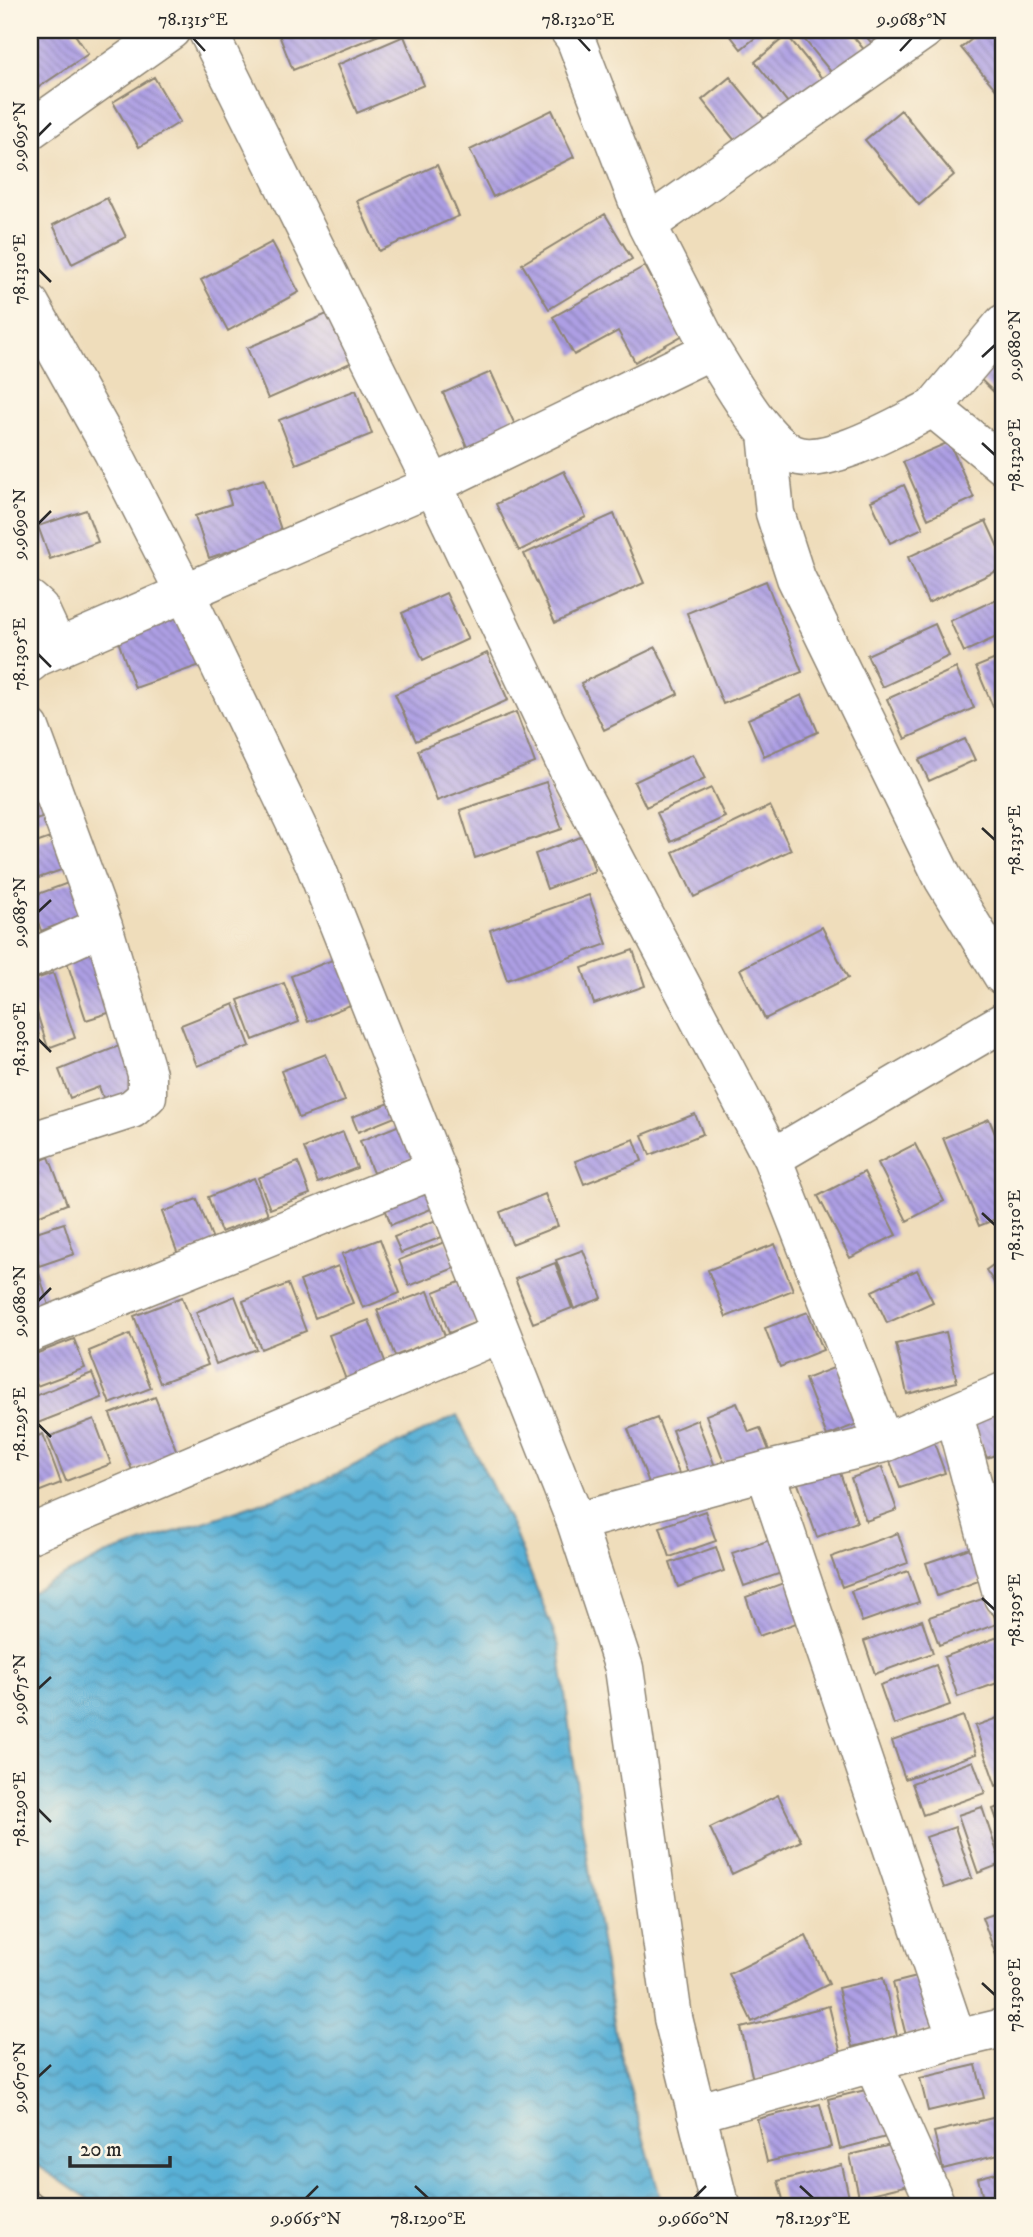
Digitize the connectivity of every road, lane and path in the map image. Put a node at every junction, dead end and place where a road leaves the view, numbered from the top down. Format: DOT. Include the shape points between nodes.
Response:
graph roads {
  1 [pos="171,30"];
  2 [pos="207,30"];
  3 [pos="924,30"];
  4 [pos="577,33"];
  5 [pos="34,117"];
  6 [pos="647,225"];
  7 [pos="30,304"];
  8 [pos="1003,324"];
  9 [pos="711,350"];
  10 [pos="933,408"];
  11 [pos="767,433"];
  12 [pos="1003,465"];
  13 [pos="433,485"];
  14 [pos="185,593"];
  15 [pos="30,600"];
  16 [pos="44,656"];
  17 [pos="32,744"];
  18 [pos="103,926"];
  19 [pos="30,959"];
  20 [pos="1003,976"];
  21 [pos="1003,1022"];
  22 [pos="30,1142"];
  23 [pos="772,1158"];
  24 [pos="436,1169"];
  25 [pos="30,1333"];
  26 [pos="501,1333"];
  27 [pos="1003,1392"];
  28 [pos="954,1415"];
  29 [pos="884,1443"];
  30 [pos="765,1471"];
  31 [pos="576,1522"];
  32 [pos="30,1534"];
  33 [pos="1003,1597"];
  34 [pos="1003,2028"];
  35 [pos="957,2039"];
  36 [pos="873,2063"];
  37 [pos="696,2113"];
  38 [pos="722,2207"];
  39 [pos="937,2207"];
  1 -- 5 [label="street"];
  2 -- 13 [label="street"];
  3 -- 6 [label="street"];
  4 -- 6 [label="street"];
  6 -- 9 [label="street"];
  7 -- 14 [label="street"];
  8 -- 10 [label="street"];
  9 -- 11 [label="street"];
  9 -- 13 [label="street"];
  10 -- 11 [label="street" via="859,445 821,457 794,455"];
  10 -- 12 [label="street"];
  11 -- 20 [label="street" via="775,513 796,578 943,878"];
  13 -- 14 [label="street"];
  13 -- 23 [label="street" via="569,773"];
  14 -- 16 [label="street"];
  14 -- 24 [label="street" via="314,862"];
  15 -- 16 [label="street" via="40,608"];
  17 -- 18 [label="street" via="50,780"];
  18 -- 19 [label="street"];
  18 -- 22 [label="street" via="148,1074 147,1096 132,1109"];
  21 -- 23 [label="street"];
  23 -- 29 [label="street"];
  24 -- 25 [label="street"];
  24 -- 26 [label="street"];
  26 -- 31 [label="street"];
  26 -- 32 [label="street"];
  27 -- 28 [label="street"];
  28 -- 29 [label="street"];
  28 -- 33 [label="street"];
  29 -- 30 [label="street"];
  30 -- 31 [label="street"];
  30 -- 35 [label="street"];
  31 -- 37 [label="street" via="624,1668 673,2018"];
  34 -- 35 [label="street"];
  35 -- 36 [label="street"];
  36 -- 37 [label="street"];
  36 -- 39 [label="street"];
  37 -- 38 [label="street"];
}
